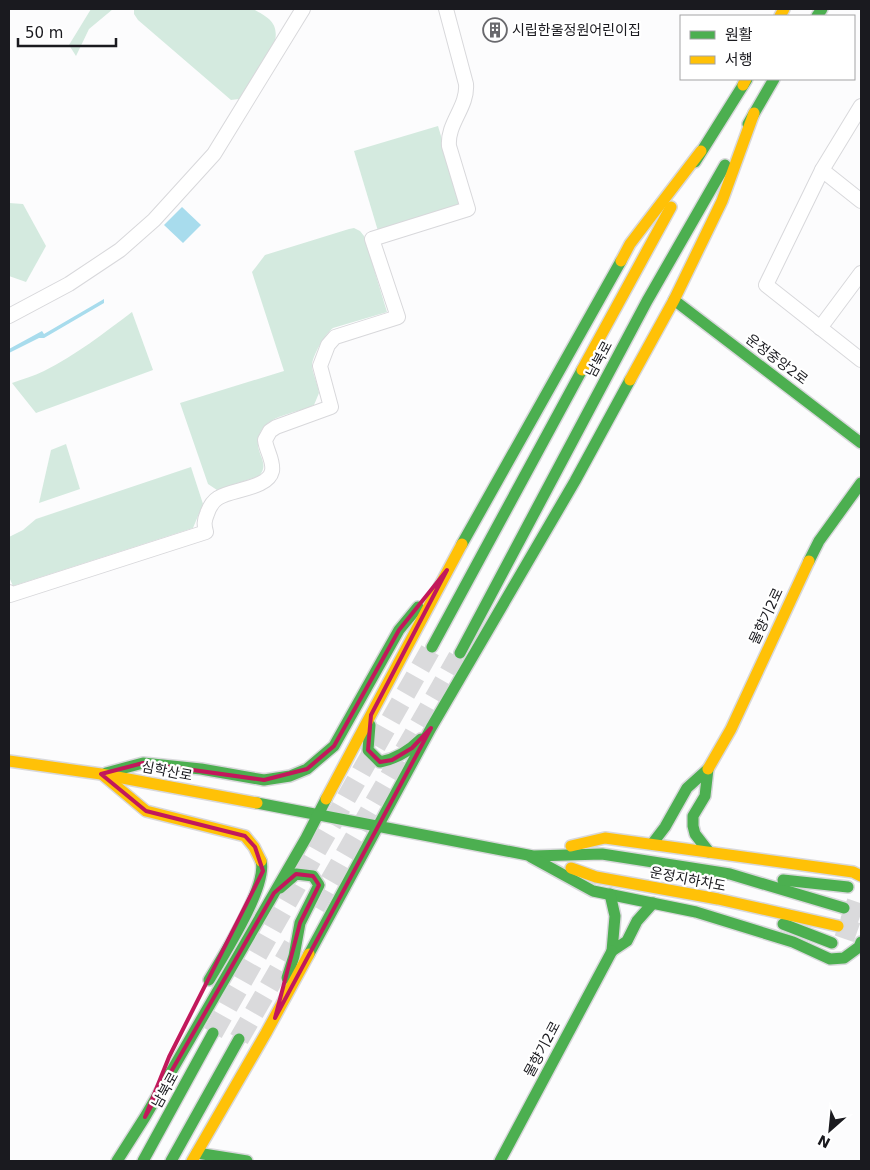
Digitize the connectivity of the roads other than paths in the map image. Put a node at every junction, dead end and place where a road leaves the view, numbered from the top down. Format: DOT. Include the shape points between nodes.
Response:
graph roads {
  1 [pos="303,9"];
  2 [pos="446,9"];
  3 [pos="773,80"];
  4 [pos="746,81"];
  5 [pos="861,106"];
  6 [pos="754,113"];
  7 [pos="701,151"];
  8 [pos="822,170"];
  9 [pos="861,201"];
  10 [pos="861,272"];
  11 [pos="674,300"];
  12 [pos="9,316"];
  13 [pos="820,328"];
  14 [pos="861,360"];
  15 [pos="861,443"];
  16 [pos="861,483"];
  17 [pos="447,570"];
  18 [pos="9,592"];
  19 [pos="432,647"];
  20 [pos="458,657"];
  21 [pos="371,716"];
  22 [pos="431,728"];
  23 [pos="9,761"];
  24 [pos="708,769"];
  25 [pos="101,774"];
  26 [pos="319,814"];
  27 [pos="379,825"];
  28 [pos="652,844"];
  29 [pos="709,852"];
  30 [pos="530,856"];
  31 [pos="730,874"];
  32 [pos="861,876"];
  33 [pos="848,888"];
  34 [pos="274,893"];
  35 [pos="610,894"];
  36 [pos="718,899"];
  37 [pos="653,903"];
  38 [pos="844,908"];
  39 [pos="838,926"];
  40 [pos="861,942"];
  41 [pos="832,943"];
  42 [pos="612,951"];
  43 [pos="205,989"];
  44 [pos="196,1006"];
  45 [pos="275,1018"];
  46 [pos="213,1033"];
  47 [pos="239,1039"];
  48 [pos="146,1117"];
  49 [pos="195,1157"];
  50 [pos="117,1161"];
  51 [pos="143,1161"];
  52 [pos="171,1161"];
  53 [pos="246,1161"];
  54 [pos="500,1161"];
  1 -- 12 [label="street" via="214,154 154,220 120,250 69,284"];
  2 -- 18 [label="street" via="466,84 464,104 449,138 468,209 372,239 398,317 335,337 328,345 320,366 331,407 270,431 265,440 272,463 268,478 218,498 205,519 206,532 10,595"];
  3 -- 6 [label="main road, 남북로"];
  4 -- 7 [label="main road, 남북로"];
  5 -- 8 [label="street"];
  6 -- 11 [label="main road" via="722,201"];
  6 -- 20 [label="main road, 남북로" via="647,301"];
  7 -- 17 [label="main road" via="630,244"];
  7 -- 19 [label="main road, 남북로"];
  8 -- 9 [label="street"];
  8 -- 13 [label="street" via="766,285"];
  10 -- 13 [label="street"];
  11 -- 15 [label="main road, 운정중앙2로"];
  11 -- 22 [label="main road" via="575,481"];
  13 -- 14 [label="street"];
  16 -- 24 [label="main road, 물향기2로" via="828,527 805,568"];
  17 -- 21 [label="main road"];
  17 -- 25 [label="main road" via="400,630 334,746 307,769 290,776 264,780 143,763"];
  21 -- 22 [label="main road" via="368,750 380,762 392,760 412,748"];
  21 -- 26 [label="main road"];
  22 -- 27 [label="main road"];
  23 -- 25 [label="main road, 심학산로"];
  24 -- 28 [label="main road" via="687,788"];
  24 -- 29 [label="main road" via="705,796 693,816 693,826"];
  25 -- 26 [label="main road, 심학산로"];
  25 -- 43 [label="main road" via="146,811 245,836 255,847 263,871 258,888"];
  26 -- 27 [label="main road, 심학산로"];
  26 -- 34 [label="main road"];
  27 -- 30 [label="main road, 심학산로"];
  27 -- 45 [label="main road"];
  28 -- 29 [label="main road"];
  28 -- 30 [label="main road" via="604,838"];
  29 -- 32 [label="main road" via="853,872"];
  30 -- 31 [label="main road" via="602,854"];
  30 -- 35 [label="main road" via="593,891"];
  30 -- 36 [label="main road, 운정지하차도" via="596,877"];
  31 -- 33 [label="main road"];
  31 -- 38 [label="main road"];
  34 -- 45 [label="main road" via="296,874 313,876 319,885 300,923 294,956"];
  34 -- 48 [label="main road"];
  35 -- 37 [label="main road"];
  35 -- 42 [label="main road" via="615,916"];
  36 -- 39 [label="main road, 운정지하차도"];
  36 -- 41 [label="main road"];
  37 -- 40 [label="main road" via="696,912 792,942 830,959 844,958"];
  37 -- 42 [label="main road" via="637,921 626,941"];
  42 -- 54 [label="main road, 물향기2로"];
  44 -- 48 [label="main road" via="169,1057"];
  45 -- 49 [label="main road"];
  46 -- 51 [label="main road, 남북로"];
  47 -- 52 [label="main road"];
  48 -- 50 [label="main road"];
  49 -- 53 [label="main road"];
}
